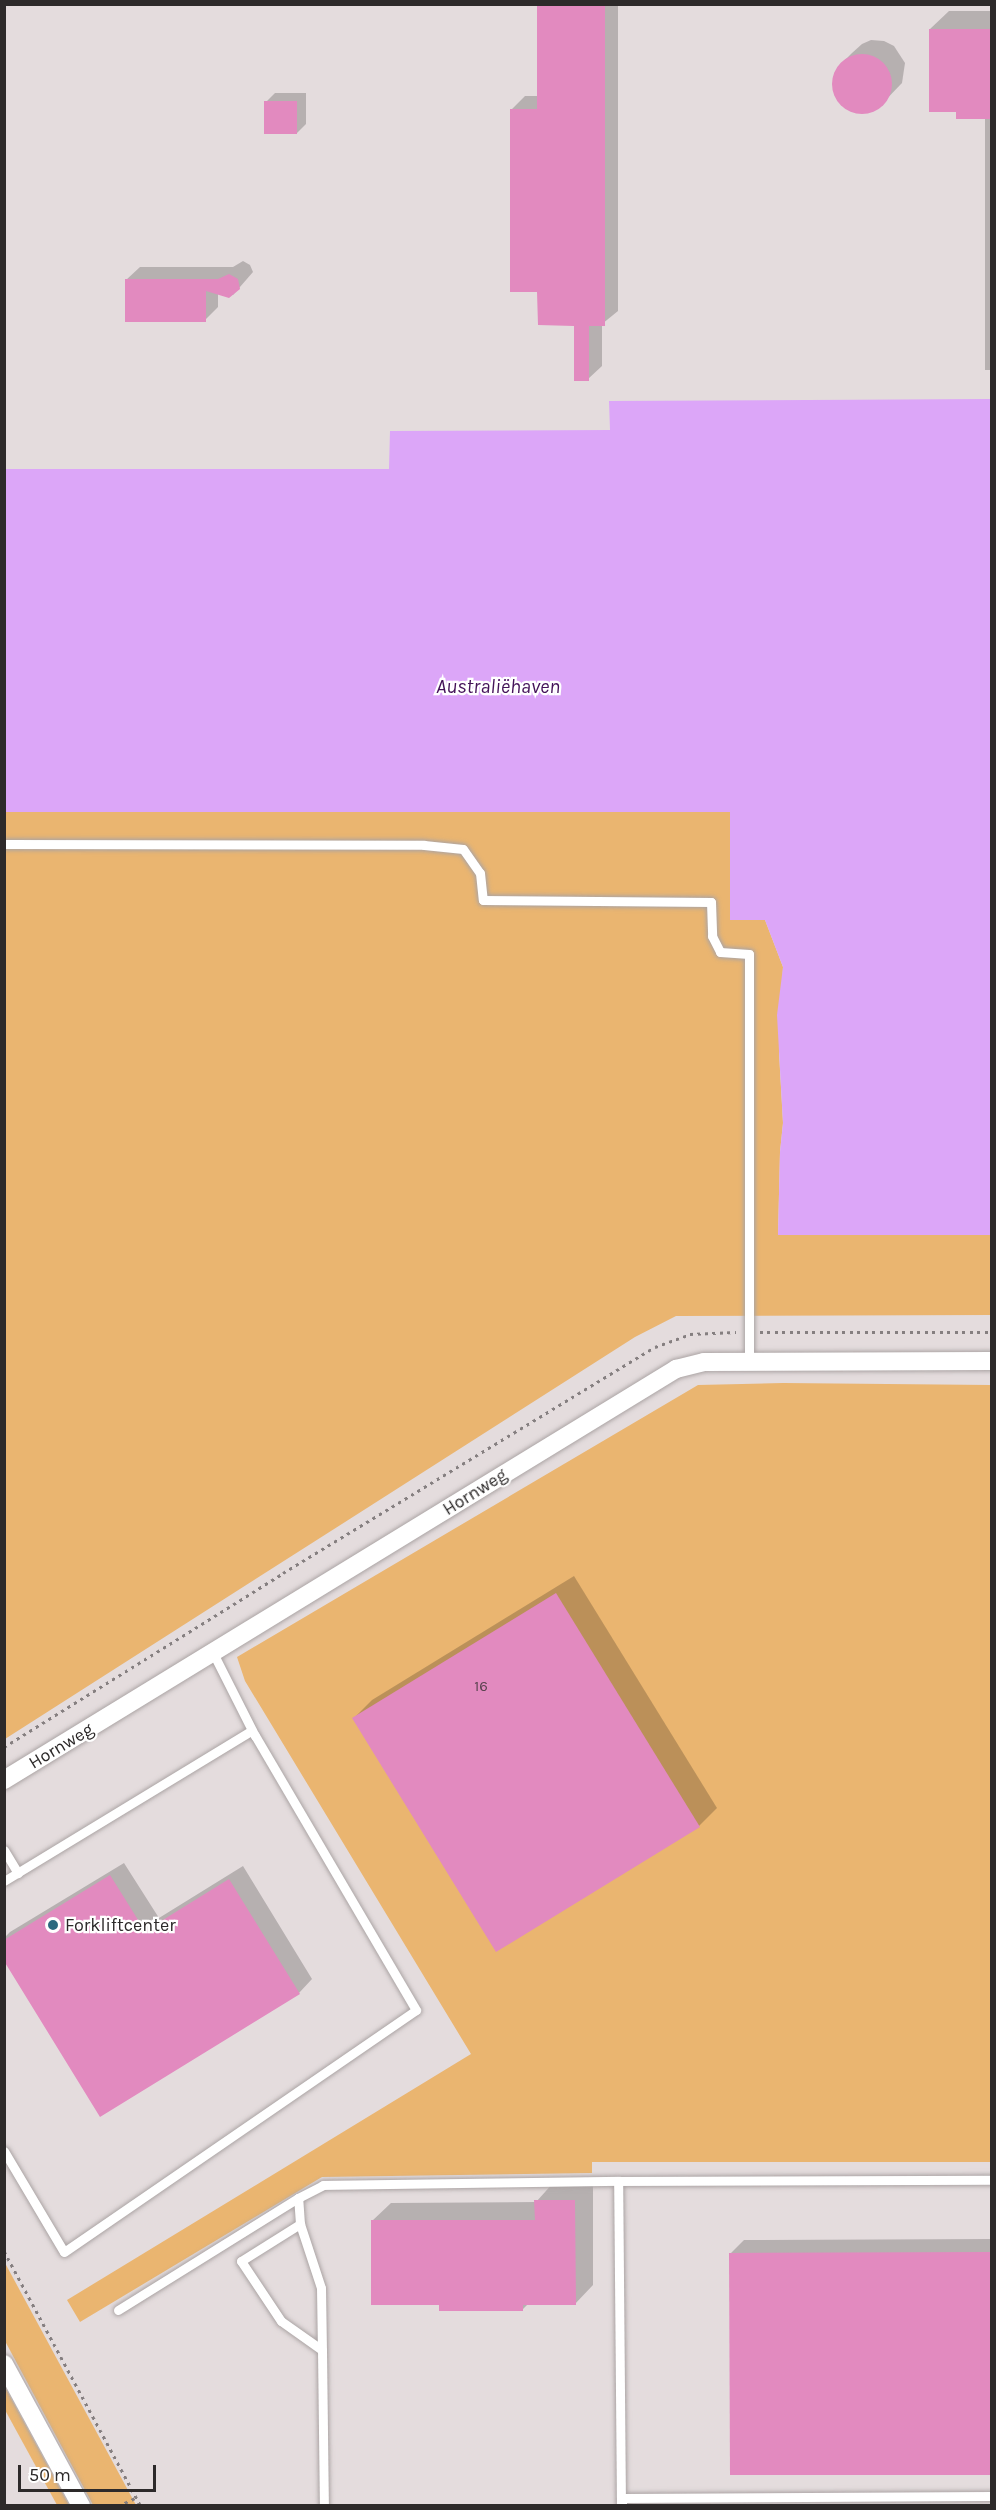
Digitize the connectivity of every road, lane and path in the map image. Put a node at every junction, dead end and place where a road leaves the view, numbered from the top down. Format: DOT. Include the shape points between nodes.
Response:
graph roads {
  1 [pos="4,844"];
  2 [pos="992,1361"];
  3 [pos="749,1362"];
  4 [pos="213,1653"];
  5 [pos="252,1730"];
  6 [pos="4,1780"];
  7 [pos="4,1850"];
  8 [pos="18,1873"];
  9 [pos="4,1881"];
  10 [pos="4,2151"];
  11 [pos="618,2181"];
  12 [pos="992,2181"];
  13 [pos="298,2198"];
  14 [pos="300,2224"];
  15 [pos="4,2251"];
  16 [pos="118,2310"];
  17 [pos="322,2350"];
  18 [pos="4,2364"];
  19 [pos="992,2496"];
  20 [pos="137,2497"];
  21 [pos="622,2503"];
  22 [pos="81,2505"];
  23 [pos="118,2505"];
  24 [pos="141,2505"];
  25 [pos="324,2505"];
  1 -- 3 [label="lane" via="424,845 463,849 480,873 483,900 711,902 712,936 720,952 749,954"];
  2 -- 3 [label="street, Hornweg"];
  3 -- 4 [label="street, Hornweg" via="704,1362 676,1369"];
  4 -- 5 [label="lane"];
  4 -- 6 [label="street, Hornweg"];
  5 -- 8 [label="lane"];
  5 -- 10 [label="lane" via="416,2010 64,2252"];
  7 -- 8 [label="lane"];
  8 -- 9 [label="lane"];
  11 -- 12 [label="lane"];
  11 -- 13 [label="lane" via="323,2186"];
  11 -- 21 [label="lane"];
  13 -- 14 [label="lane"];
  13 -- 16 [label="lane"];
  14 -- 17 [label="lane" via="321,2288"];
  14 -- 17 [label="lane" via="241,2260 281,2321"];
  15 -- 20 [label="path"];
  17 -- 25 [label="lane"];
  18 -- 22 [label="street"];
  19 -- 21 [label="lane"];
  20 -- 23 [label="path"];
  20 -- 24 [label="path"];
}
